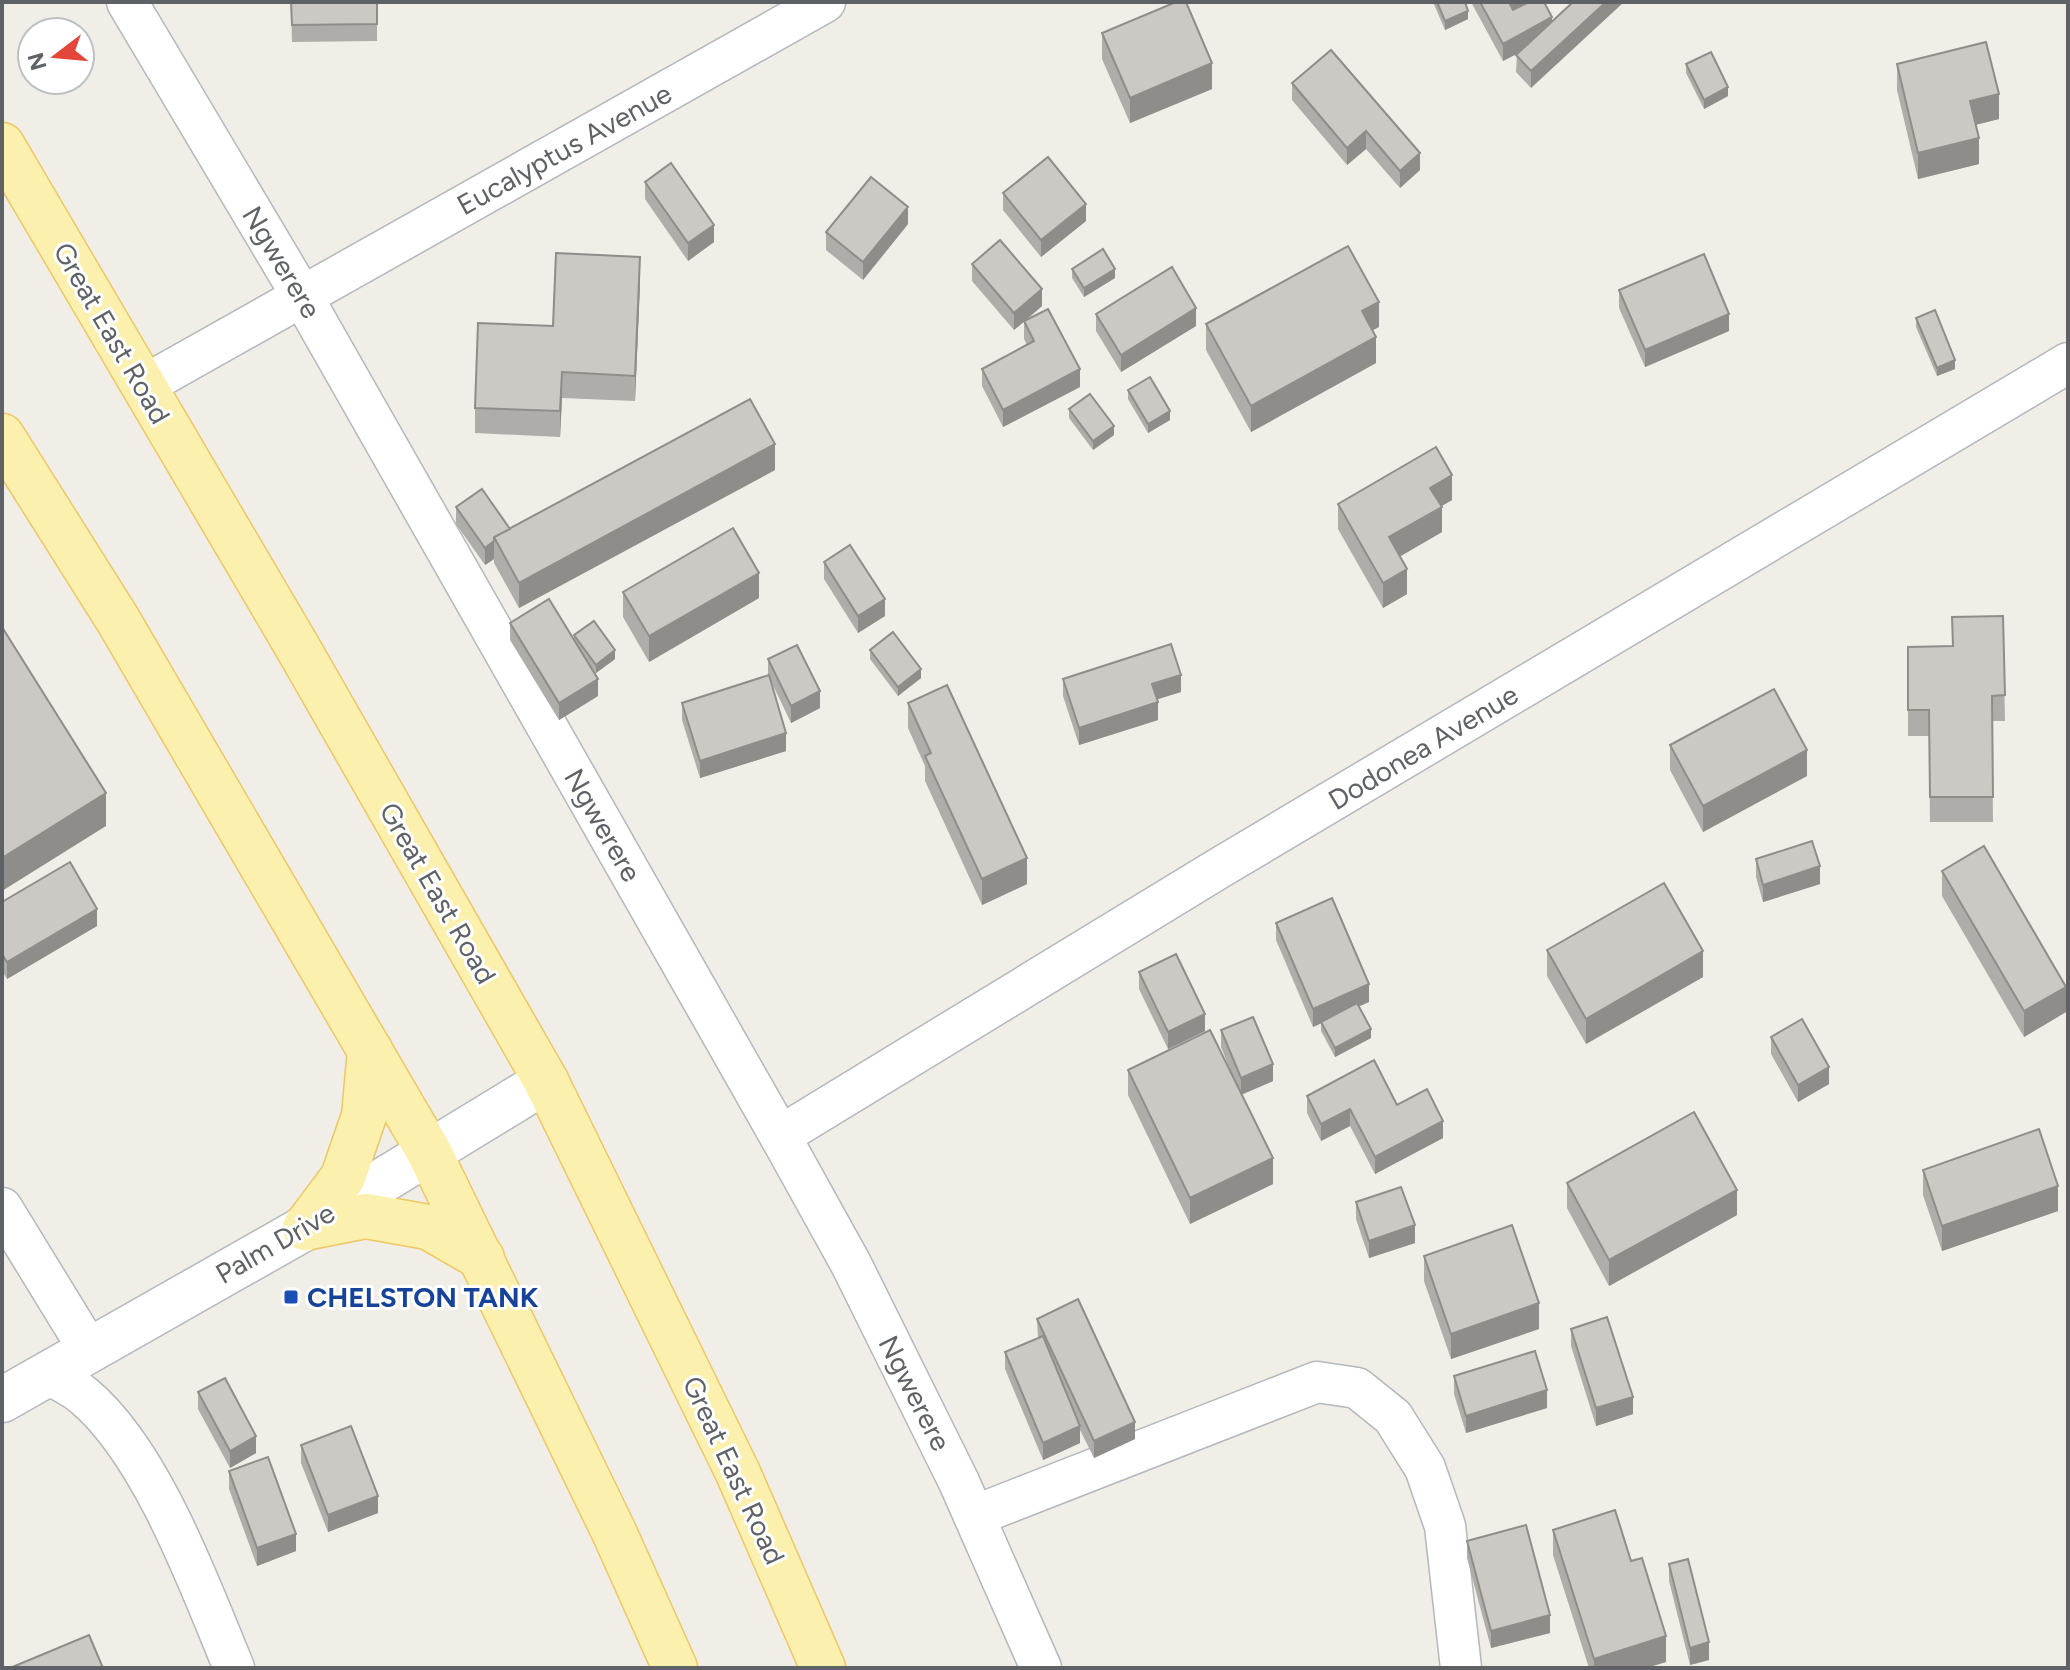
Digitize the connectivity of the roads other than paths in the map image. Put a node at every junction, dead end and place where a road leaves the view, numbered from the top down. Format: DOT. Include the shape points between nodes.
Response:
graph roads {
  1 [pos="127,2"];
  2 [pos="825,2"];
  3 [pos="2,145"];
  4 [pos="302,296"];
  5 [pos="2068,363"];
  6 [pos="143,386"];
  7 [pos="2,436"];
  8 [pos="370,1050"];
  9 [pos="546,1081"];
  10 [pos="780,1136"];
  11 [pos="428,1150"];
  12 [pos="2,1208"];
  13 [pos="305,1228"];
  14 [pos="482,1258"];
  15 [pos="89,1350"];
  16 [pos="48,1374"];
  17 [pos="2,1400"];
  18 [pos="974,1516"];
  19 [pos="234,1668"];
  20 [pos="675,1668"];
  21 [pos="823,1668"];
  22 [pos="1041,1668"];
  23 [pos="1461,1668"];
  1 -- 4 [label="street, Ngwerere"];
  2 -- 4 [label="street, Eucalyptus Avenue"];
  3 -- 6 [label="main road, Great East Road"];
  4 -- 6 [label="street, Eucalyptus Avenue"];
  4 -- 10 [label="street, Ngwerere"];
  5 -- 10 [label="street, Dodonea Avenue"];
  6 -- 9 [label="main road, Great East Road"];
  7 -- 8 [label="main road" via="118,620"];
  8 -- 11 [label="main road"];
  8 -- 13 [label="main road" via="364,1116 343,1177"];
  9 -- 11 [label="street, Palm Drive"];
  9 -- 21 [label="main road, Great East Road" via="738,1473"];
  10 -- 18 [label="street, Ngwerere" via="864,1290"];
  11 -- 13 [label="street, Palm Drive"];
  11 -- 14 [label="main road"];
  12 -- 15 [label="street"];
  13 -- 14 [label="main road" via="366,1216 428,1227"];
  13 -- 15 [label="street, Palm Drive"];
  14 -- 20 [label="main road"];
  15 -- 16 [label="street, Palm Drive"];
  16 -- 17 [label="street, Palm Drive"];
  16 -- 19 [label="street" via="83,1395 117,1429 157,1495"];
  18 -- 22 [label="street, Ngwerere"];
  18 -- 23 [label="street" via="1317,1382 1357,1388 1393,1417 1425,1468 1445,1526"];
}
